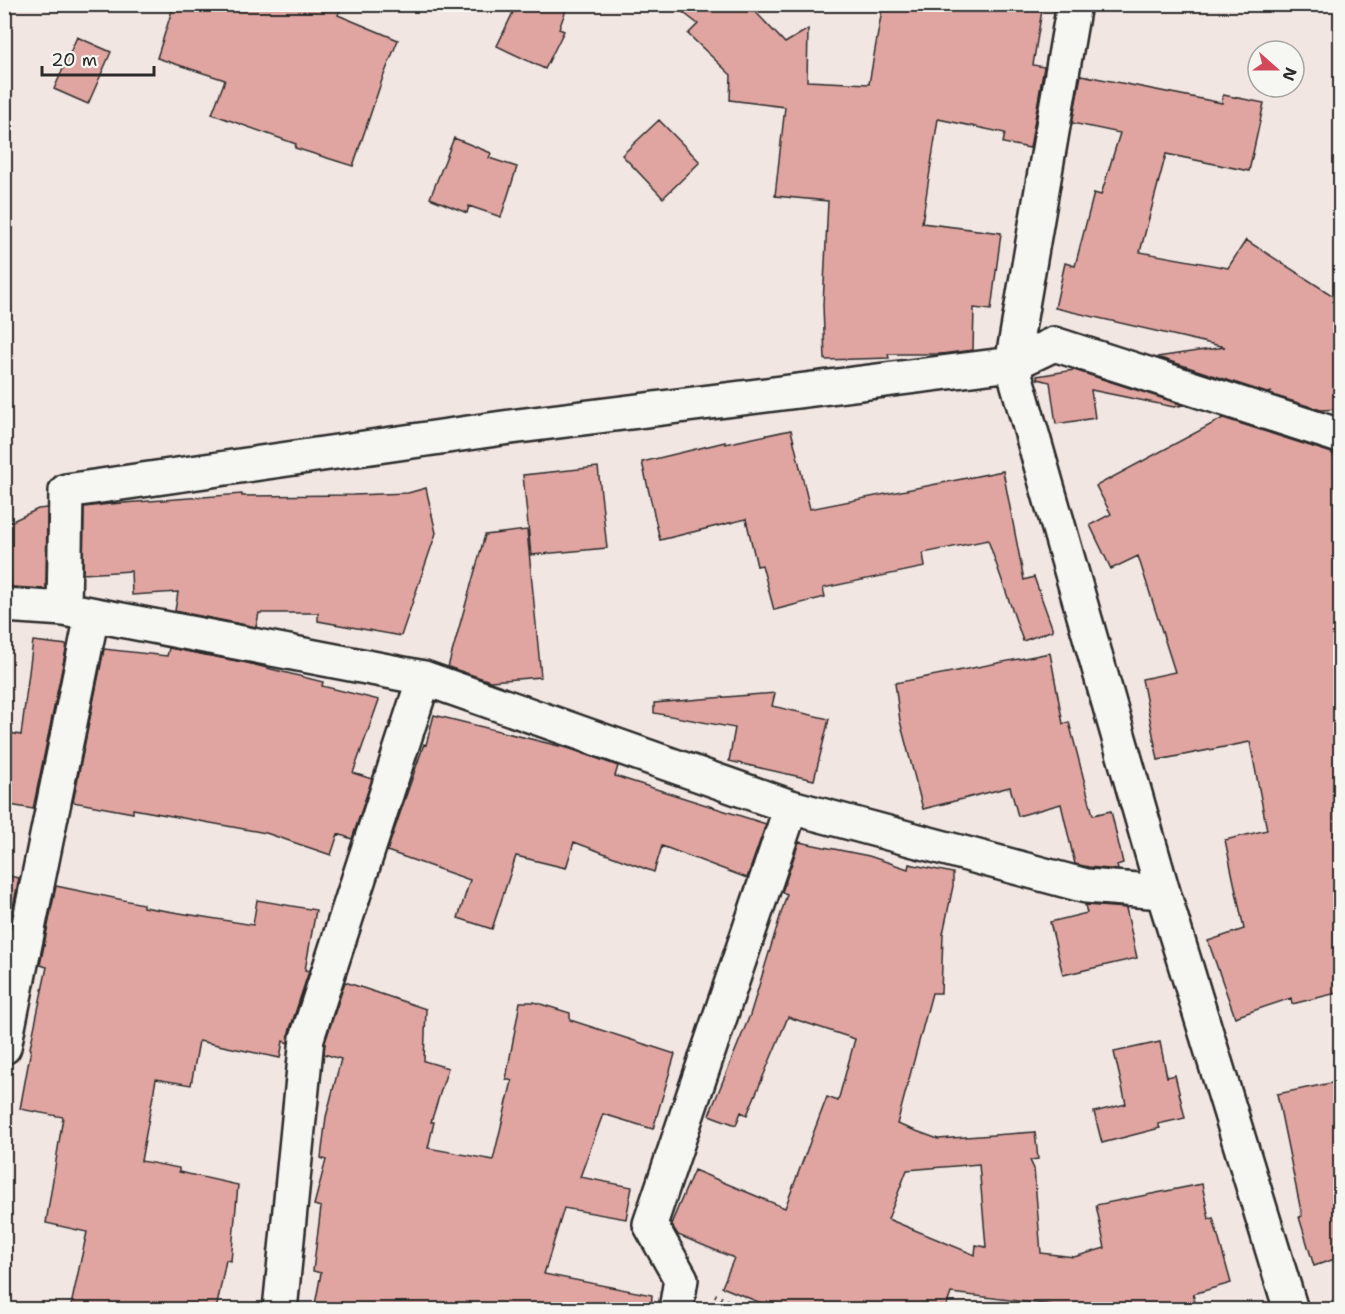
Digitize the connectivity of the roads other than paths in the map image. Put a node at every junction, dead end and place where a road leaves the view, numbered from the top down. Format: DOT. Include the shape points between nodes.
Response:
graph roads {
  1 [pos="1074,4"];
  2 [pos="1012,364"];
  3 [pos="1341,436"];
  4 [pos="4,605"];
  5 [pos="78,612"];
  6 [pos="424,678"];
  7 [pos="791,807"];
  8 [pos="1163,892"];
  9 [pos="4,1047"];
  10 [pos="280,1310"];
  11 [pos="676,1310"];
  12 [pos="1291,1310"];
  1 -- 2 [label="street"];
  2 -- 3 [label="street" via="1054,344"];
  2 -- 5 [label="street" via="503,428 66,491"];
  2 -- 8 [label="street"];
  4 -- 5 [label="street"];
  5 -- 6 [label="street"];
  5 -- 9 [label="street"];
  6 -- 7 [label="street"];
  6 -- 10 [label="street" via="308,1038"];
  7 -- 8 [label="street" via="1086,886"];
  7 -- 11 [label="street" via="650,1224 681,1279"];
  8 -- 12 [label="street"];
}
